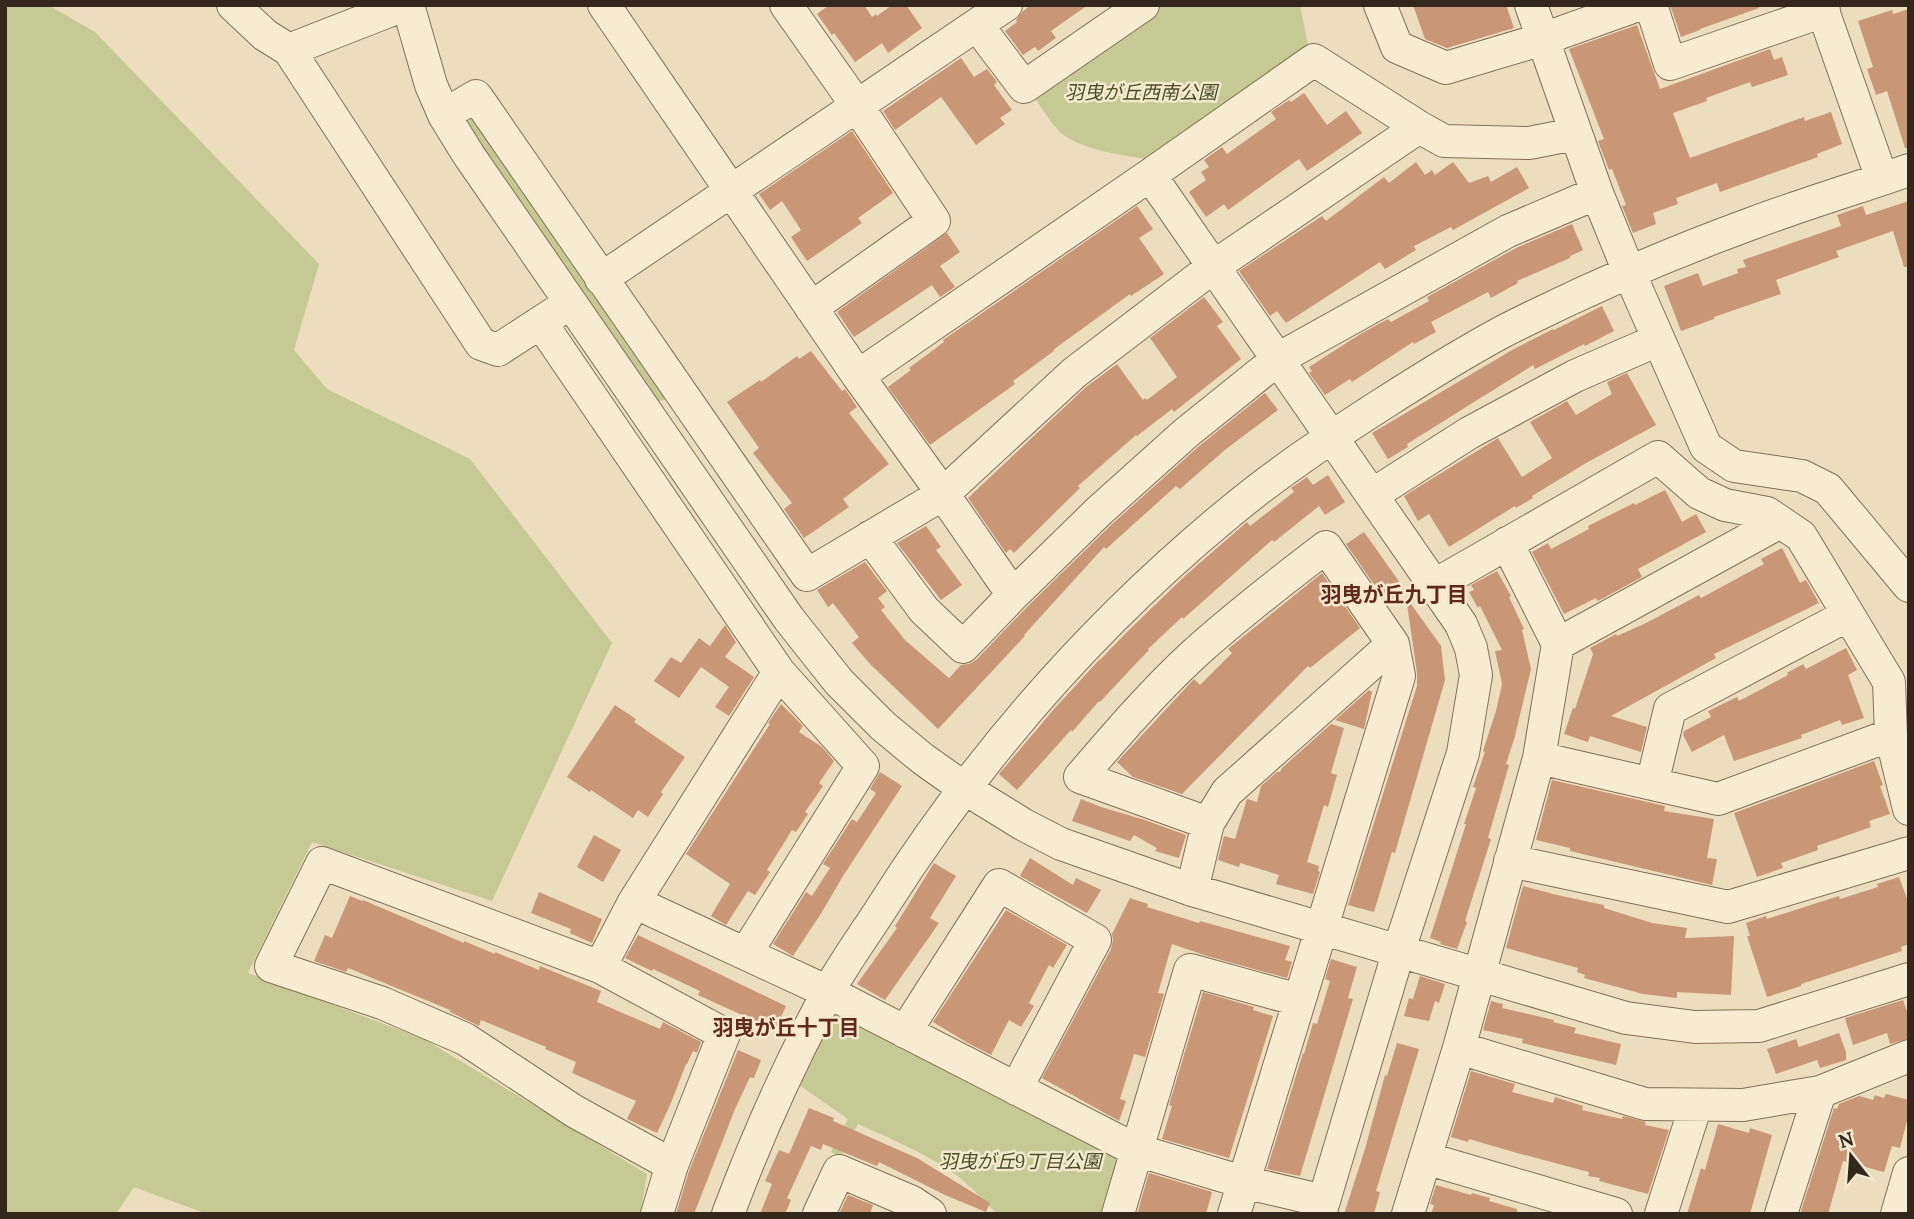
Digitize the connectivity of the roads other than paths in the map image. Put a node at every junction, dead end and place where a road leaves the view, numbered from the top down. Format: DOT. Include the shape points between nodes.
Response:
graph roads {
  1 [pos="233,5"];
  2 [pos="406,5"];
  3 [pos="604,5"];
  4 [pos="786,5"];
  5 [pos="1006,5"];
  6 [pos="1143,5"];
  7 [pos="1380,5"];
  8 [pos="1531,5"];
  9 [pos="1638,5"];
  10 [pos="1651,5"];
  11 [pos="1822,8"];
  12 [pos="977,25"];
  13 [pos="272,30"];
  14 [pos="1544,39"];
  15 [pos="858,107"];
  16 [pos="444,115"];
  17 [pos="1419,127"];
  18 [pos="1575,134"];
  19 [pos="1150,175"];
  20 [pos="1896,175"];
  21 [pos="731,190"];
  22 [pos="1597,192"];
  23 [pos="1213,267"];
  24 [pos="1629,272"];
  25 [pos="601,279"];
  26 [pos="570,302"];
  27 [pos="811,308"];
  28 [pos="541,323"];
  29 [pos="1658,340"];
  30 [pos="1278,359"];
  31 [pos="858,376"];
  32 [pos="682,396"];
  33 [pos="649,416"];
  34 [pos="1330,437"];
  35 [pos="943,494"];
  36 [pos="1372,495"];
  37 [pos="1780,522"];
  38 [pos="870,537"];
  39 [pos="1507,543"];
  40 [pos="1435,585"];
  41 [pos="1909,586"];
  42 [pos="1013,595"];
  43 [pos="1848,615"];
  44 [pos="1392,644"];
  45 [pos="1558,644"];
  46 [pos="779,672"];
  47 [pos="1891,735"];
  48 [pos="1539,758"];
  49 [pos="1652,784"];
  50 [pos="964,788"];
  51 [pos="1909,809"];
  52 [pos="1208,823"];
  53 [pos="1909,853"];
  54 [pos="1510,861"];
  55 [pos="1192,890"];
  56 [pos="634,902"];
  57 [pos="1321,928"];
  58 [pos="1399,950"];
  59 [pos="746,953"];
  60 [pos="600,967"];
  61 [pos="1479,975"];
  62 [pos="1909,979"];
  63 [pos="828,992"];
  64 [pos="1299,1000"];
  65 [pos="905,1032"];
  66 [pos="1459,1048"];
  67 [pos="1909,1056"];
  68 [pos="1016,1089"];
  69 [pos="1820,1092"];
  70 [pos="1696,1105"];
  71 [pos="1136,1150"];
  72 [pos="1425,1158"];
  73 [pos="672,1165"];
  74 [pos="1909,1172"];
  75 [pos="1243,1181"];
  76 [pos="1322,1207"];
  77 [pos="657,1214"];
  78 [pos="728,1214"];
  79 [pos="819,1214"];
  80 [pos="930,1214"];
  81 [pos="1118,1214"];
  82 [pos="1234,1214"];
  83 [pos="1408,1214"];
  84 [pos="1616,1214"];
  85 [pos="1661,1214"];
  86 [pos="1780,1214"];
  87 [pos="1896,1214"];
  1 -- 13 [label="street"];
  2 -- 13 [label="street"];
  2 -- 16 [label="street"];
  3 -- 21 [label="street"];
  4 -- 15 [label="street"];
  5 -- 12 [label="street"];
  6 -- 12 [label="street" via="1024,87"];
  7 -- 14 [label="street" via="1396,47 1446,68"];
  8 -- 14 [label="street"];
  9 -- 14 [label="street"];
  10 -- 11 [label="street" via="1670,64"];
  11 -- 20 [label="street"];
  12 -- 15 [label="street"];
  13 -- 28 [label="street" via="481,344 498,350"];
  14 -- 18 [label="street"];
  15 -- 21 [label="street"];
  15 -- 27 [label="street" via="934,221"];
  16 -- 25 [label="street" via="476,96"];
  16 -- 26 [label="street"];
  17 -- 18 [label="street" via="1444,141 1529,143"];
  17 -- 19 [label="street" via="1314,60"];
  17 -- 23 [label="street"];
  18 -- 22 [label="street"];
  19 -- 23 [label="street"];
  19 -- 31 [label="street"];
  20 -- 24 [label="street"];
  21 -- 25 [label="street"];
  21 -- 27 [label="street"];
  22 -- 24 [label="street"];
  22 -- 30 [label="street" via="1508,231"];
  23 -- 30 [label="street"];
  23 -- 35 [label="street" via="1074,373"];
  24 -- 29 [label="street"];
  24 -- 34 [label="street" via="1501,333"];
  25 -- 32 [label="street"];
  26 -- 28 [label="street"];
  26 -- 33 [label="street"];
  27 -- 31 [label="street"];
  28 -- 46 [label="street"];
  29 -- 36 [label="street" via="1575,376 1469,433"];
  29 -- 41 [label="street" via="1706,447 1734,466 1802,476 1828,489"];
  30 -- 34 [label="street"];
  30 -- 42 [label="street" via="1186,433"];
  31 -- 35 [label="street"];
  32 -- 33 [label="street"];
  32 -- 38 [label="street" via="807,575"];
  33 -- 50 [label="street" via="789,619 839,682 883,726"];
  34 -- 36 [label="street"];
  34 -- 50 [label="street" via="1231,511 1108,624"];
  35 -- 38 [label="street"];
  35 -- 42 [label="street"];
  36 -- 40 [label="street"];
  37 -- 39 [label="street" via="1767,513 1725,505 1699,493 1658,457"];
  37 -- 43 [label="street" via="1801,536"];
  37 -- 45 [label="street"];
  38 -- 42 [label="street" via="924,610 963,647"];
  39 -- 40 [label="street"];
  39 -- 45 [label="street"];
  40 -- 58 [label="street" via="1461,624 1476,676 1463,753"];
  43 -- 47 [label="street" via="1889,682"];
  43 -- 49 [label="street" via="1670,709"];
  44 -- 52 [label="street" via="1227,792"];
  44 -- 52 [label="street" via="1326,547 1192,656 1080,777"];
  44 -- 57 [label="street" via="1399,676"];
  45 -- 48 [label="street"];
  46 -- 56 [label="street"];
  46 -- 59 [label="street" via="863,766"];
  47 -- 49 [label="street" via="1718,799"];
  47 -- 51 [label="street"];
  48 -- 49 [label="street"];
  48 -- 54 [label="street"];
  50 -- 55 [label="street" via="1061,844"];
  50 -- 63 [label="street" via="917,852"];
  52 -- 55 [label="street"];
  53 -- 54 [label="street" via="1728,907"];
  54 -- 61 [label="street"];
  55 -- 57 [label="street"];
  56 -- 59 [label="street"];
  56 -- 60 [label="street"];
  57 -- 58 [label="street"];
  57 -- 64 [label="street"];
  58 -- 61 [label="street"];
  58 -- 76 [label="street"];
  59 -- 63 [label="street"];
  60 -- 73 [label="street" via="723,1034"];
  60 -- 73 [label="street" via="321,863 271,966 382,1003 465,1039 574,1111"];
  61 -- 62 [label="street" via="1626,1018 1695,1027 1759,1027"];
  61 -- 66 [label="street"];
  63 -- 65 [label="street"];
  63 -- 78 [label="street" via="778,1091"];
  64 -- 71 [label="street" via="1190,970"];
  64 -- 75 [label="street"];
  65 -- 68 [label="street"];
  65 -- 68 [label="street" via="999,885 1095,940"];
  66 -- 70 [label="street" via="1645,1104"];
  66 -- 72 [label="street"];
  67 -- 69 [label="street"];
  68 -- 71 [label="street"];
  69 -- 70 [label="street" via="1743,1105"];
  69 -- 86 [label="street"];
  70 -- 85 [label="street"];
  71 -- 75 [label="street"];
  71 -- 81 [label="street"];
  72 -- 83 [label="street"];
  72 -- 84 [label="street"];
  73 -- 77 [label="street"];
  74 -- 87 [label="street"];
  75 -- 76 [label="street"];
  75 -- 82 [label="street"];
  79 -- 80 [label="street" via="839,1171"];
}
